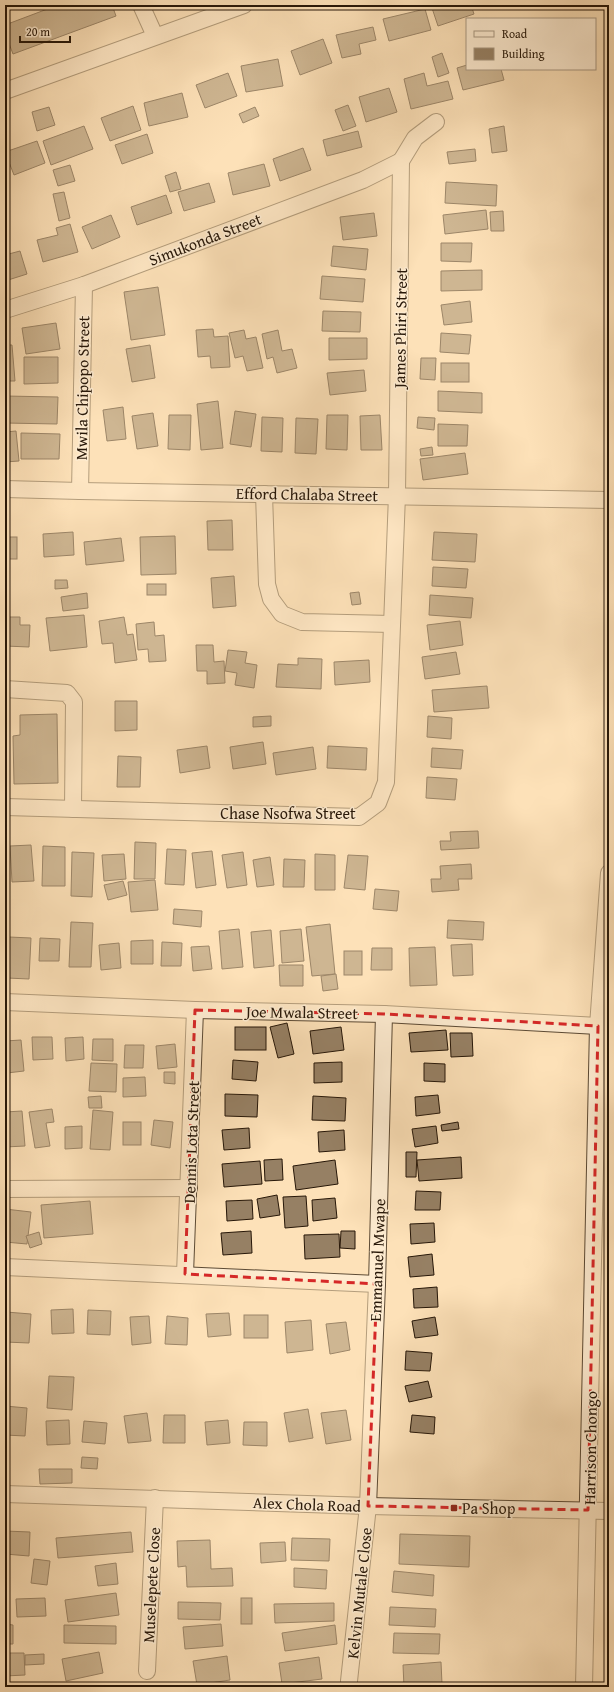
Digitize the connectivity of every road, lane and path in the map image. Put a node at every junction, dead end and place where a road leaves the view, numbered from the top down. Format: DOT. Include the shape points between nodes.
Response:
graph roads {
  1 [pos="141,5"];
  2 [pos="244,5"];
  3 [pos="155,36"];
  4 [pos="5,91"];
  5 [pos="436,122"];
  6 [pos="401,161"];
  7 [pos="84,284"];
  8 [pos="5,310"];
  9 [pos="5,489"];
  10 [pos="80,491"];
  11 [pos="264,494"];
  12 [pos="397,495"];
  13 [pos="609,500"];
  14 [pos="392,624"];
  15 [pos="5,689"];
  16 [pos="5,807"];
  17 [pos="73,809"];
  18 [pos="609,873"];
  19 [pos="5,1002"];
  20 [pos="195,1010"];
  21 [pos="384,1014"];
  22 [pos="598,1026"];
  23 [pos="189,1188"];
  24 [pos="5,1189"];
  25 [pos="5,1267"];
  26 [pos="185,1274"];
  27 [pos="377,1284"];
  28 [pos="5,1494"];
  29 [pos="155,1498"];
  30 [pos="368,1506"];
  31 [pos="588,1510"];
  32 [pos="609,1511"];
  33 [pos="147,1671"];
  34 [pos="349,1681"];
  35 [pos="584,1687"];
  1 -- 3 [label="street"];
  2 -- 3 [label="street"];
  3 -- 4 [label="street"];
  5 -- 6 [label="street" via="414,138"];
  6 -- 7 [label="street, Simukonda Street" via="363,180"];
  6 -- 12 [label="street, James Phiri Street"];
  7 -- 8 [label="street, Simukonda Street"];
  7 -- 10 [label="street, Mwila Chipopo Street"];
  9 -- 10 [label="street, Efford Chalaba Street"];
  10 -- 11 [label="street, Efford Chalaba Street"];
  11 -- 12 [label="street, Efford Chalaba Street"];
  11 -- 14 [label="street" via="267,584 271,599 282,614 302,622"];
  12 -- 13 [label="street, Efford Chalaba Street"];
  12 -- 14 [label="street, Chase Nsofwa Street"];
  14 -- 17 [label="street, Chase Nsofwa Street" via="386,782 378,804 359,817"];
  15 -- 17 [label="street" via="67,693 74,702"];
  16 -- 17 [label="street, Chase Nsofwa Street"];
  18 -- 22 [label="street, Harrison Chongo"];
  19 -- 20 [label="street, Joe Mwala Street"];
  20 -- 21 [label="street, Joe Mwala Street"];
  20 -- 23 [label="street, Dennis Lota Street"];
  21 -- 22 [label="street, Joe Mwala Street"];
  21 -- 27 [label="street, Emmanuel Mwape"];
  22 -- 31 [label="street, Harrison Chongo"];
  23 -- 24 [label="street"];
  23 -- 26 [label="street, Dennis Lota Street"];
  25 -- 26 [label="street"];
  26 -- 27 [label="street"];
  27 -- 30 [label="street, Emmanuel Mwape"];
  28 -- 29 [label="street, Alex Chola Road"];
  29 -- 30 [label="street, Alex Chola Road"];
  29 -- 33 [label="street, Muselepete Close"];
  30 -- 31 [label="street, Alex Chola Road"];
  30 -- 34 [label="street, Kelvin Mutale Close"];
  31 -- 32 [label="street, Alex Chola Road"];
  31 -- 35 [label="street, Harrison Chongo"];
}
